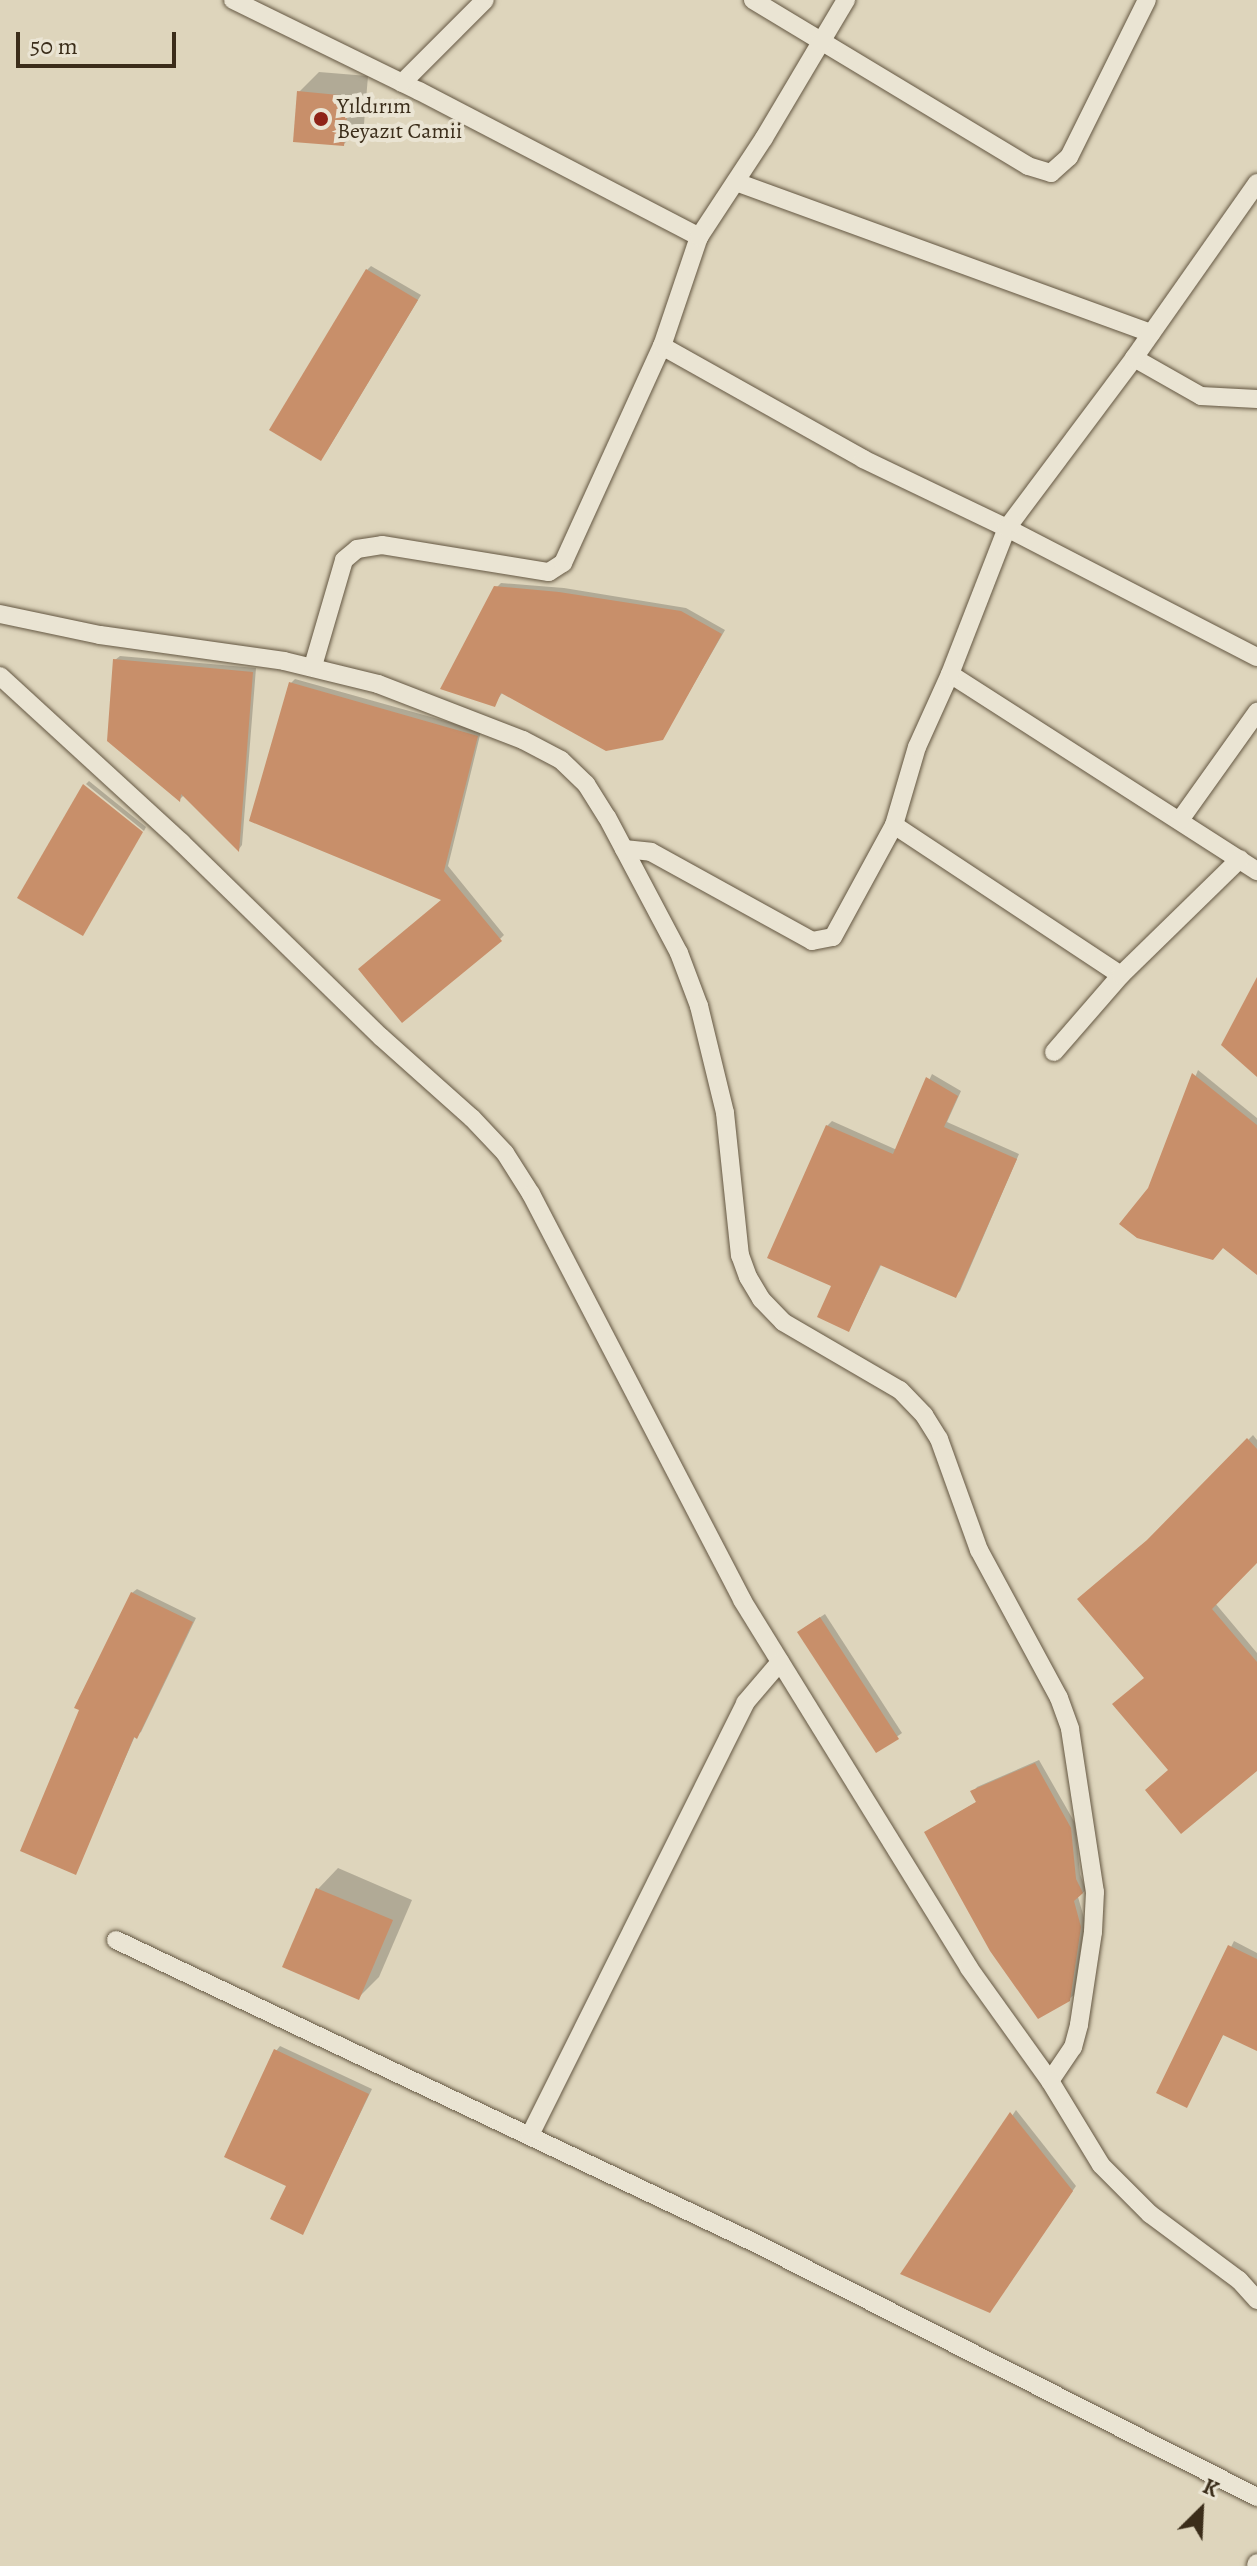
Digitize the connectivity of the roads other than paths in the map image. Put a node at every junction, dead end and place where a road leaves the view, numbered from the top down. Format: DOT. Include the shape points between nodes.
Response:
graph roads {
  1 [pos="233,0"];
  2 [pos="485,0"];
  3 [pos="753,0"];
  4 [pos="846,0"];
  5 [pos="1147,0"];
  6 [pos="822,41"];
  7 [pos="402,83"];
  8 [pos="736,182"];
  9 [pos="1257,183"];
  10 [pos="699,237"];
  11 [pos="1151,333"];
  12 [pos="662,346"];
  13 [pos="1134,358"];
  14 [pos="1257,399"];
  15 [pos="1007,528"];
  16 [pos="0,614"];
  17 [pos="1257,657"];
  18 [pos="313,666"];
  19 [pos="950,674"];
  20 [pos="0,676"];
  21 [pos="1257,712"];
  22 [pos="1180,820"];
  23 [pos="894,825"];
  24 [pos="624,849"];
  25 [pos="1240,859"];
  26 [pos="1257,871"];
  27 [pos="1121,975"];
  28 [pos="1054,1052"];
  29 [pos="780,1662"];
  30 [pos="116,1940"];
  31 [pos="1050,2081"];
  32 [pos="530,2135"];
  33 [pos="1257,2300"];
  34 [pos="1257,2497"];
  1 -- 7 [label="street"];
  2 -- 7 [label="street"];
  3 -- 6 [label="street"];
  4 -- 6 [label="street"];
  5 -- 6 [label="street" via="1069,157 1051,173 1028,166"];
  6 -- 8 [label="street"];
  7 -- 10 [label="street"];
  8 -- 10 [label="street"];
  8 -- 11 [label="street"];
  9 -- 11 [label="street"];
  10 -- 12 [label="street"];
  11 -- 13 [label="street"];
  12 -- 15 [label="street" via="863,459"];
  12 -- 18 [label="street" via="558,568 549,572 382,545 357,549 344,560"];
  13 -- 14 [label="street" via="1201,396"];
  13 -- 15 [label="street"];
  15 -- 17 [label="street"];
  15 -- 19 [label="street"];
  16 -- 18 [label="street" via="100,635"];
  18 -- 24 [label="street" via="424,700 561,760 586,784"];
  19 -- 22 [label="street"];
  19 -- 23 [label="street" via="908,770"];
  20 -- 29 [label="street" via="505,1153"];
  21 -- 22 [label="street"];
  22 -- 25 [label="street"];
  23 -- 24 [label="street" via="838,931 820,942 651,852"];
  23 -- 27 [label="street"];
  24 -- 31 [label="street" via="679,953 699,1006 725,1113 740,1255 748,1277 783,1322 900,1390 924,1415 939,1439 979,1550 1042,1660 1067,1719 1095,1892 1073,2047"];
  25 -- 26 [label="street"];
  25 -- 27 [label="street"];
  27 -- 28 [label="street"];
  29 -- 31 [label="street" via="969,1968"];
  29 -- 32 [label="street" via="745,1703"];
  30 -- 32 [label="street"];
  31 -- 33 [label="street" via="1101,2165 1150,2214 1239,2280"];
  32 -- 34 [label="street"];
}
